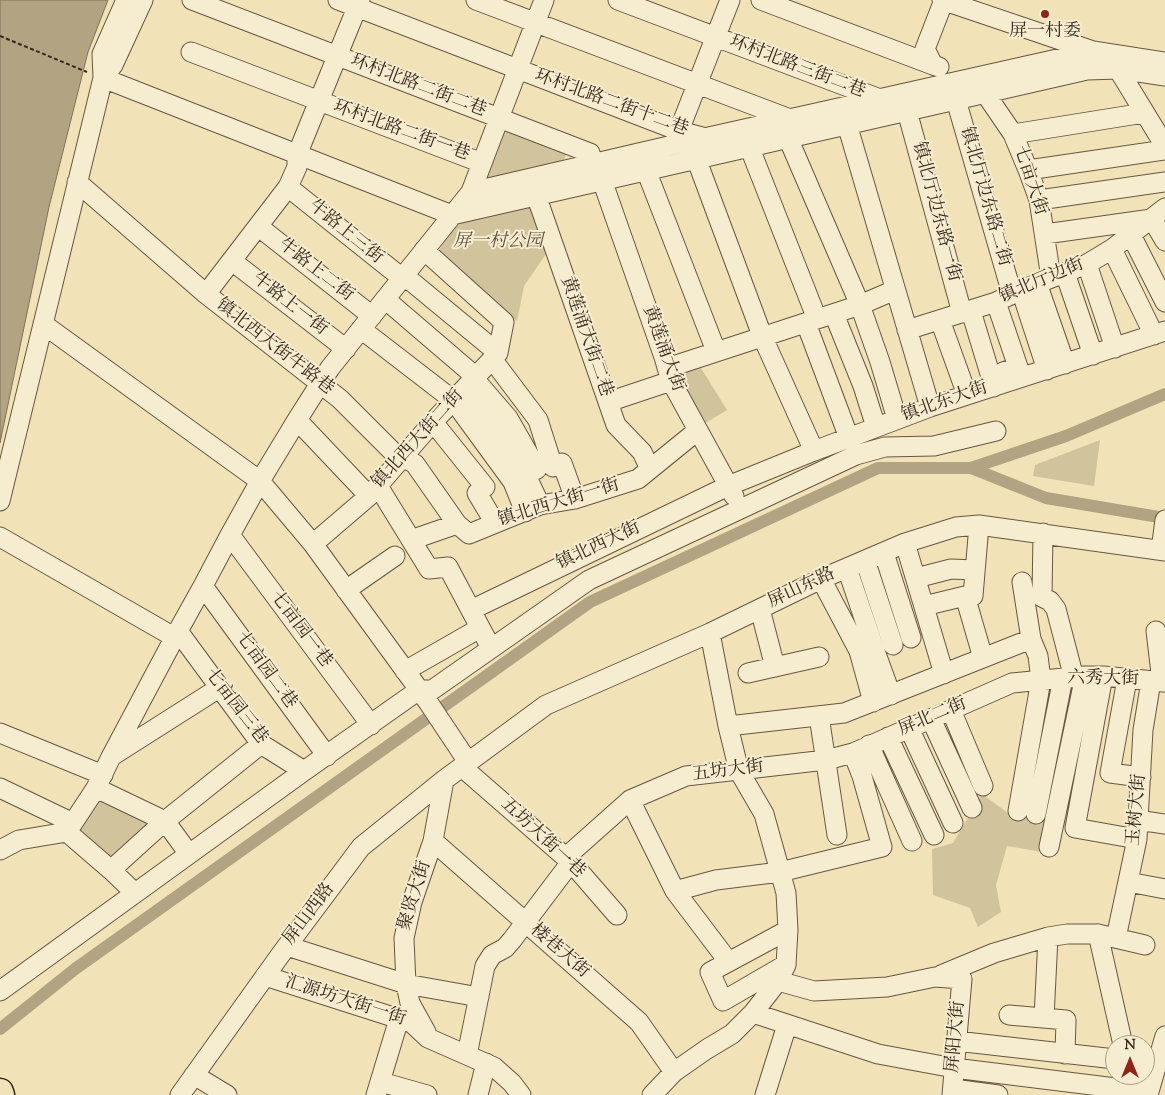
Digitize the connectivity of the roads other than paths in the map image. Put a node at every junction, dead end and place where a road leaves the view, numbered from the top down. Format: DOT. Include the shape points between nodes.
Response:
graph roads {
  1 [pos="126,0"];
  2 [pos="143,0"];
  3 [pos="192,0"];
  4 [pos="338,0"];
  5 [pos="476,0"];
  6 [pos="544,0"];
  7 [pos="618,0"];
  8 [pos="730,0"];
  9 [pos="761,0"];
  10 [pos="943,0"];
  11 [pos="358,4"];
  12 [pos="536,23"];
  13 [pos="716,37"];
  14 [pos="1093,51"];
  15 [pos="191,52"];
  16 [pos="337,56"];
  17 [pos="1165,62"];
  18 [pos="933,65"];
  19 [pos="518,69"];
  20 [pos="1118,69"];
  21 [pos="1165,76"];
  22 [pos="103,78"];
  23 [pos="965,79"];
  24 [pos="697,84"];
  25 [pos="985,93"];
  26 [pos="880,99"];
  27 [pos="956,100"];
  28 [pos="319,102"];
  29 [pos="907,111"];
  30 [pos="1144,113"];
  31 [pos="845,116"];
  32 [pos="499,118"];
  33 [pos="790,119"];
  34 [pos="1013,134"];
  35 [pos="676,138"];
  36 [pos="788,138"];
  37 [pos="749,146"];
  38 [pos="1165,146"];
  39 [pos="1165,150"];
  40 [pos="298,155"];
  41 [pos="696,158"];
  42 [pos="482,163"];
  43 [pos="592,163"];
  44 [pos="646,170"];
  45 [pos="1028,170"];
  46 [pos="602,180"];
  47 [pos="77,182"];
  48 [pos="1165,182"];
  49 [pos="288,187"];
  50 [pos="470,192"];
  51 [pos="536,195"];
  52 [pos="1039,200"];
  53 [pos="1159,213"];
  54 [pos="452,215"];
  55 [pos="258,227"];
  56 [pos="1045,234"];
  57 [pos="1131,235"];
  58 [pos="1165,241"];
  59 [pos="1112,249"];
  60 [pos="424,250"];
  61 [pos="232,261"];
  62 [pos="1087,264"];
  63 [pos="402,278"];
  64 [pos="1030,287"];
  65 [pos="895,290"];
  66 [pos="206,294"];
  67 [pos="385,299"];
  68 [pos="1165,302"];
  69 [pos="860,305"];
  70 [pos="966,312"];
  71 [pos="819,319"];
  72 [pos="940,320"];
  73 [pos="367,322"];
  74 [pos="43,324"];
  75 [pos="907,330"];
  76 [pos="1160,333"];
  77 [pos="763,338"];
  78 [pos="1115,348"];
  79 [pos="346,349"];
  80 [pos="716,351"];
  81 [pos="1093,355"];
  82 [pos="495,356"];
  83 [pos="1056,367"];
  84 [pos="669,375"];
  85 [pos="320,384"];
  86 [pos="1000,385"];
  87 [pos="465,389"];
  88 [pos="967,395"];
  89 [pos="608,402"];
  90 [pos="930,407"];
  91 [pos="897,419"];
  92 [pos="298,420"];
  93 [pos="433,422"];
  94 [pos="876,427"];
  95 [pos="697,431"];
  96 [pos="996,431"];
  97 [pos="849,438"];
  98 [pos="814,451"];
  99 [pos="401,460"];
  100 [pos="650,469"];
  101 [pos="260,481"];
  102 [pos="728,486"];
  103 [pos="374,491"];
  104 [pos="575,499"];
  105 [pos="0,501"];
  106 [pos="533,509"];
  107 [pos="741,509"];
  108 [pos="495,523"];
  109 [pos="457,524"];
  110 [pos="979,525"];
  111 [pos="1043,533"];
  112 [pos="230,535"];
  113 [pos="0,537"];
  114 [pos="411,540"];
  115 [pos="1163,540"];
  116 [pos="905,543"];
  117 [pos="313,544"];
  118 [pos="884,552"];
  119 [pos="395,556"];
  120 [pos="865,560"];
  121 [pos="847,568"];
  122 [pos="975,570"];
  123 [pos="916,578"];
  124 [pos="821,579"];
  125 [pos="1022,582"];
  126 [pos="203,586"];
  127 [pos="346,590"];
  128 [pos="965,596"];
  129 [pos="924,606"];
  130 [pos="760,609"];
  131 [pos="471,610"];
  132 [pos="480,628"];
  133 [pos="932,631"];
  134 [pos="1156,631"];
  135 [pos="710,633"];
  136 [pos="176,634"];
  137 [pos="911,638"];
  138 [pos="1031,639"];
  139 [pos="893,645"];
  140 [pos="491,648"];
  141 [pos="875,651"];
  142 [pos="819,657"];
  143 [pos="983,658"];
  144 [pos="775,667"];
  145 [pos="405,671"];
  146 [pos="748,673"];
  147 [pos="944,674"];
  148 [pos="1081,677"];
  149 [pos="1127,679"];
  150 [pos="1041,680"];
  151 [pos="1159,682"];
  152 [pos="219,688"];
  153 [pos="891,695"];
  154 [pos="423,696"];
  155 [pos="873,702"];
  156 [pos="950,710"];
  157 [pos="819,716"];
  158 [pos="931,718"];
  159 [pos="370,725"];
  160 [pos="728,726"];
  161 [pos="909,728"];
  162 [pos="0,733"];
  163 [pos="888,737"];
  164 [pos="261,744"];
  165 [pos="861,749"];
  166 [pos="327,756"];
  167 [pos="111,757"];
  168 [pos="826,760"];
  169 [pos="465,765"];
  170 [pos="304,771"];
  171 [pos="738,771"];
  172 [pos="1141,777"];
  173 [pos="444,780"];
  174 [pos="100,781"];
  175 [pos="983,786"];
  176 [pos="0,788"];
  177 [pos="630,800"];
  178 [pos="972,808"];
  179 [pos="165,821"];
  180 [pos="953,822"];
  181 [pos="1165,824"];
  182 [pos="70,828"];
  183 [pos="1138,830"];
  184 [pos="837,835"];
  185 [pos="934,836"];
  186 [pos="433,841"];
  187 [pos="912,841"];
  188 [pos="1049,847"];
  189 [pos="0,850"];
  190 [pos="189,854"];
  191 [pos="568,860"];
  192 [pos="111,870"];
  193 [pos="780,872"];
  194 [pos="1128,882"];
  195 [pos="1165,890"];
  196 [pos="675,891"];
  197 [pos="135,894"];
  198 [pos="618,915"];
  199 [pos="525,922"];
  200 [pos="788,930"];
  201 [pos="1098,934"];
  202 [pos="1048,937"];
  203 [pos="1116,938"];
  204 [pos="1145,945"];
  205 [pos="287,946"];
  206 [pos="728,961"];
  207 [pos="782,973"];
  208 [pos="265,976"];
  209 [pos="935,977"];
  210 [pos="406,984"];
  211 [pos="0,991"];
  212 [pos="479,996"];
  213 [pos="753,1013"];
  214 [pos="1009,1015"];
  215 [pos="1044,1018"];
  216 [pos="399,1019"];
  217 [pos="787,1025"];
  218 [pos="1121,1035"];
  219 [pos="1165,1036"];
  220 [pos="428,1038"];
  221 [pos="956,1041"];
  222 [pos="1065,1054"];
  223 [pos="467,1055"];
  224 [pos="1155,1055"];
  225 [pos="1105,1058"];
  226 [pos="486,1063"];
  227 [pos="954,1068"];
  228 [pos="674,1072"];
  229 [pos="194,1076"];
  230 [pos="378,1088"];
  231 [pos="952,1092"];
  232 [pos="771,1094"];
  233 [pos="1148,1094"];
  234 [pos="180,1095"];
  235 [pos="227,1095"];
  236 [pos="427,1095"];
  237 [pos="478,1095"];
  238 [pos="521,1095"];
  239 [pos="652,1095"];
  240 [pos="998,1095"];
  1 -- 22 [label="street" via="102,54"];
  2 -- 22 [label="street" via="113,65"];
  3 -- 16 [label="street, 环村北路二街二巷"];
  4 -- 11 [label="street, 环村北路二街十二巷"];
  5 -- 12 [label="street"];
  6 -- 12 [label="street"];
  7 -- 13 [label="street, 环村北路三街二巷"];
  8 -- 13 [label="street"];
  9 -- 18 [label="street"];
  10 -- 14 [label="street"];
  10 -- 18 [label="street" via="924,49"];
  11 -- 16 [label="street"];
  11 -- 19 [label="street, 环村北路二街十二巷"];
  12 -- 19 [label="street"];
  12 -- 24 [label="street"];
  13 -- 24 [label="street"];
  13 -- 26 [label="street, 环村北路三街二巷"];
  14 -- 17 [label="street"];
  14 -- 20 [label="street"];
  14 -- 23 [label="street"];
  15 -- 28 [label="street, 环村北路二街一巷"];
  16 -- 28 [label="street"];
  16 -- 32 [label="street, 环村北路二街二巷"];
  18 -- 23 [label="street"];
  19 -- 32 [label="street"];
  19 -- 35 [label="street, 环村北路二街十二巷"];
  20 -- 21 [label="street"];
  20 -- 25 [label="street" via="1086,70"];
  20 -- 30 [label="street"];
  22 -- 40 [label="street"];
  22 -- 47 [label="street"];
  23 -- 26 [label="street"];
  24 -- 33 [label="street"];
  24 -- 35 [label="street"];
  25 -- 27 [label="street"];
  25 -- 34 [label="street, 七亩大街"];
  26 -- 31 [label="street"];
  27 -- 29 [label="street"];
  27 -- 64 [label="street, 镇北厅边东路二街"];
  28 -- 40 [label="street"];
  28 -- 42 [label="street, 环村北路二街一巷"];
  29 -- 31 [label="street"];
  29 -- 70 [label="street, 镇北厅边东路一街"];
  30 -- 34 [label="street"];
  30 -- 38 [label="street"];
  31 -- 33 [label="street"];
  31 -- 36 [label="street"];
  31 -- 65 [label="street"];
  32 -- 42 [label="street"];
  32 -- 43 [label="street, 环村北路二街二巷" via="590,152"];
  33 -- 35 [label="street, 环村北路二街十二巷" via="705,138"];
  34 -- 45 [label="street, 七亩大街"];
  35 -- 43 [label="street"];
  36 -- 37 [label="street"];
  36 -- 69 [label="street"];
  37 -- 41 [label="street"];
  37 -- 71 [label="street"];
  39 -- 45 [label="street"];
  40 -- 49 [label="street" via="297,168"];
  40 -- 54 [label="street"];
  41 -- 44 [label="street"];
  41 -- 77 [label="street"];
  42 -- 50 [label="street"];
  43 -- 50 [label="street"];
  44 -- 46 [label="street"];
  44 -- 80 [label="street"];
  45 -- 52 [label="street, 七亩大街"];
  46 -- 51 [label="street"];
  46 -- 84 [label="street, 黄莲涌大街"];
  47 -- 66 [label="street, 镇北西大街牛路巷"];
  47 -- 74 [label="street"];
  48 -- 52 [label="street"];
  49 -- 55 [label="street"];
  49 -- 63 [label="street, 牛路上三街"];
  50 -- 54 [label="street"];
  51 -- 54 [label="street"];
  51 -- 89 [label="street, 黄莲涌大街二巷"];
  52 -- 56 [label="street, 七亩大街"];
  53 -- 56 [label="street"];
  53 -- 57 [label="street, 镇北厅边街"];
  53 -- 58 [label="street"];
  54 -- 60 [label="street"];
  55 -- 61 [label="street"];
  55 -- 73 [label="street, 牛路上二街"];
  56 -- 64 [label="street, 七亩大街"];
  57 -- 59 [label="street, 镇北厅边街"];
  57 -- 68 [label="street"];
  59 -- 62 [label="street, 镇北厅边街"];
  59 -- 76 [label="street"];
  60 -- 63 [label="street"];
  60 -- 82 [label="street" via="504,322"];
  61 -- 66 [label="street"];
  61 -- 79 [label="street, 牛路上一街"];
  62 -- 64 [label="street, 镇北厅边街"];
  62 -- 78 [label="street"];
  63 -- 67 [label="street"];
  63 -- 82 [label="street, 牛路上三街" via="412,282"];
  64 -- 70 [label="street, 镇北厅边街"];
  64 -- 81 [label="street"];
  64 -- 83 [label="street"];
  64 -- 86 [label="street" via="1018,367 1003,372"];
  65 -- 69 [label="street"];
  65 -- 75 [label="street"];
  66 -- 85 [label="street, 镇北西大街牛路巷"];
  67 -- 73 [label="street"];
  67 -- 87 [label="street"];
  69 -- 71 [label="street"];
  69 -- 91 [label="street"];
  70 -- 72 [label="street, 镇北厅边街"];
  70 -- 86 [label="street, 镇北厅边东路一街"];
  71 -- 77 [label="street"];
  71 -- 94 [label="street" via="862,386"];
  71 -- 97 [label="street"];
  72 -- 75 [label="street, 镇北厅边街"];
  72 -- 88 [label="street"];
  73 -- 79 [label="street"];
  73 -- 87 [label="street, 牛路上二街"];
  74 -- 101 [label="street, 五坊大街一巷"];
  74 -- 105 [label="street"];
  75 -- 90 [label="street"];
  76 -- 78 [label="street, 镇北东大街"];
  77 -- 80 [label="street"];
  77 -- 98 [label="street"];
  78 -- 81 [label="street, 镇北东大街"];
  79 -- 85 [label="street"];
  80 -- 84 [label="street"];
  81 -- 83 [label="street, 镇北东大街"];
  82 -- 87 [label="street, 镇北西大街二街"];
  82 -- 104 [label="street, 牛路上三街" via="538,420 553,467 562,463"];
  83 -- 86 [label="street, 镇北东大街"];
  84 -- 89 [label="street"];
  84 -- 95 [label="street, 黄莲涌大街"];
  85 -- 92 [label="street"];
  85 -- 99 [label="street, 镇北西大街牛路巷"];
  86 -- 88 [label="street, 镇北东大街"];
  87 -- 93 [label="street, 镇北西大街二街"];
  87 -- 106 [label="street" via="513,482"];
  87 -- 106 [label="street" via="477,382 508,418 537,469 526,475"];
  88 -- 90 [label="street, 镇北东大街"];
  89 -- 100 [label="street, 黄莲涌大街二巷" via="616,425 642,452"];
  90 -- 91 [label="street, 镇北东大街"];
  91 -- 94 [label="street, 镇北东大街"];
  92 -- 101 [label="street"];
  92 -- 103 [label="street"];
  93 -- 99 [label="street, 镇北西大街二街"];
  93 -- 108 [label="street" via="485,487 477,493"];
  94 -- 97 [label="street, 镇北东大街"];
  95 -- 100 [label="street, 镇北西大街一街"];
  95 -- 102 [label="street, 黄莲涌大街"];
  96 -- 107 [label="street" via="934,446 885,448 856,455"];
  97 -- 98 [label="street, 镇北东大街"];
  98 -- 102 [label="street, 镇北东大街"];
  99 -- 103 [label="street, 镇北西大街二街"];
  99 -- 109 [label="street, 镇北西大街牛路巷" via="415,464"];
  100 -- 104 [label="street, 镇北西大街一街" via="638,479"];
  101 -- 112 [label="street"];
  101 -- 117 [label="street, 五坊大街一巷"];
  102 -- 107 [label="street, 黄莲涌大街"];
  102 -- 131 [label="street, 镇北西大街"];
  103 -- 114 [label="street"];
  103 -- 117 [label="street, 镇北西大街二街"];
  104 -- 106 [label="street, 镇北西大街一街"];
  106 -- 108 [label="street, 镇北西大街一街"];
  107 -- 140 [label="street" via="589,580"];
  108 -- 109 [label="street, 镇北西大街一街" via="469,534"];
  109 -- 114 [label="street"];
  110 -- 111 [label="street, 屏山东路"];
  110 -- 116 [label="street, 屏山东路" via="956,527"];
  110 -- 122 [label="street"];
  111 -- 115 [label="street, 屏山东路"];
  111 -- 148 [label="street" via="1042,597 1056,609"];
  112 -- 126 [label="street"];
  112 -- 159 [label="street, 七亩园一巷"];
  113 -- 136 [label="street"];
  114 -- 131 [label="street" via="429,569 448,567"];
  116 -- 118 [label="street, 屏山东路"];
  116 -- 123 [label="street"];
  117 -- 127 [label="street, 五坊大街一巷"];
  118 -- 120 [label="street, 屏山东路"];
  118 -- 137 [label="street"];
  119 -- 127 [label="street"];
  120 -- 121 [label="street, 屏山东路"];
  120 -- 139 [label="street"];
  121 -- 124 [label="street, 屏山东路"];
  121 -- 141 [label="street"];
  122 -- 123 [label="street" via="952,569"];
  122 -- 128 [label="street" via="973,596"];
  123 -- 129 [label="street"];
  124 -- 130 [label="street, 屏山东路"];
  124 -- 155 [label="street" via="859,651"];
  125 -- 138 [label="street"];
  126 -- 136 [label="street"];
  126 -- 166 [label="street, 七亩园二巷"];
  127 -- 145 [label="street, 五坊大街一巷"];
  128 -- 129 [label="street"];
  128 -- 143 [label="street"];
  129 -- 133 [label="street"];
  130 -- 135 [label="street, 屏山东路"];
  130 -- 144 [label="street"];
  131 -- 132 [label="street"];
  132 -- 140 [label="street"];
  132 -- 145 [label="street"];
  133 -- 137 [label="street"];
  133 -- 147 [label="street"];
  134 -- 151 [label="street, 玉树大街"];
  135 -- 160 [label="street"];
  135 -- 169 [label="street, 屏山东路" via="546,705"];
  136 -- 152 [label="street, 七亩园三巷"];
  136 -- 167 [label="street"];
  137 -- 139 [label="street"];
  138 -- 143 [label="street"];
  138 -- 150 [label="street" via="1038,656"];
  139 -- 141 [label="street"];
  140 -- 154 [label="street"];
  141 -- 153 [label="street"];
  142 -- 144 [label="street"];
  143 -- 147 [label="street"];
  144 -- 146 [label="street"];
  145 -- 154 [label="street, 五坊大街一巷"];
  147 -- 153 [label="street"];
  148 -- 149 [label="street, 六秀大街"];
  148 -- 150 [label="street, 六秀大街"];
  148 -- 150 [label="street" via="1027,812"];
  148 -- 183 [label="street" via="1076,828"];
  148 -- 188 [label="street"];
  149 -- 151 [label="street, 六秀大街"];
  149 -- 172 [label="street" via="1110,773"];
  150 -- 156 [label="street, 屏北二街" via="1012,683"];
  151 -- 172 [label="street, 玉树大街" via="1143,730"];
  152 -- 164 [label="street, 七亩园三巷"];
  152 -- 167 [label="street"];
  153 -- 155 [label="street"];
  154 -- 159 [label="street"];
  154 -- 169 [label="street, 五坊大街一巷" via="449,732"];
  155 -- 157 [label="street" via="844,713"];
  156 -- 158 [label="street, 屏北二街"];
  156 -- 175 [label="street"];
  157 -- 160 [label="street"];
  157 -- 168 [label="street"];
  158 -- 161 [label="street, 屏北二街"];
  158 -- 178 [label="street"];
  159 -- 166 [label="street"];
  160 -- 171 [label="street"];
  161 -- 163 [label="street, 屏北二街"];
  161 -- 180 [label="street"];
  162 -- 174 [label="street"];
  163 -- 165 [label="street, 屏北二街"];
  163 -- 185 [label="street"];
  164 -- 170 [label="street, 七亩园三巷"];
  164 -- 179 [label="street"];
  165 -- 168 [label="street, 屏北二街"];
  165 -- 187 [label="street"];
  165 -- 193 [label="street" via="862,776 882,848"];
  166 -- 170 [label="street"];
  167 -- 174 [label="street"];
  168 -- 171 [label="street, 五坊大街"];
  168 -- 184 [label="street"];
  169 -- 173 [label="street, 屏山西路"];
  169 -- 191 [label="street, 五坊大街一巷"];
  170 -- 190 [label="street"];
  171 -- 177 [label="street, 五坊大街" via="686,776"];
  171 -- 193 [label="street" via="764,814"];
  172 -- 183 [label="street, 玉树大街"];
  173 -- 186 [label="street, 聚贤大街"];
  173 -- 205 [label="street, 屏山西路" via="361,847"];
  174 -- 179 [label="street"];
  174 -- 182 [label="street"];
  176 -- 182 [label="street"];
  177 -- 191 [label="street, 五坊大街"];
  177 -- 196 [label="street"];
  179 -- 190 [label="street"];
  179 -- 192 [label="street"];
  181 -- 183 [label="street"];
  182 -- 189 [label="street" via="19,840"];
  182 -- 192 [label="street"];
  183 -- 194 [label="street, 玉树大街"];
  186 -- 199 [label="street, 楼巷大街"];
  186 -- 210 [label="street, 聚贤大街" via="412,902 404,938"];
  190 -- 197 [label="street"];
  191 -- 198 [label="street, 五坊大街一巷"];
  191 -- 199 [label="street, 五坊大街"];
  192 -- 197 [label="street"];
  193 -- 196 [label="street" via="716,880"];
  193 -- 200 [label="street" via="786,894"];
  194 -- 195 [label="street"];
  194 -- 203 [label="street, 玉树大街"];
  196 -- 206 [label="street"];
  197 -- 211 [label="street"];
  199 -- 212 [label="street, 五坊大街" via="505,948 492,955 485,966"];
  199 -- 228 [label="street, 楼巷大街" via="639,1022"];
  200 -- 206 [label="street"];
  200 -- 207 [label="street"];
  201 -- 202 [label="street"];
  201 -- 203 [label="street"];
  201 -- 218 [label="street"];
  202 -- 209 [label="street"];
  202 -- 215 [label="street"];
  203 -- 204 [label="street"];
  205 -- 208 [label="street, 屏山西路"];
  205 -- 210 [label="street"];
  206 -- 207 [label="street" via="710,972 723,1001"];
  207 -- 209 [label="street" via="814,990 886,987"];
  207 -- 213 [label="street"];
  208 -- 216 [label="street, 汇源坊大街一街"];
  208 -- 229 [label="street, 屏山西路"];
  209 -- 221 [label="street, 屏阳大街" via="962,979"];
  210 -- 212 [label="street"];
  210 -- 220 [label="street, 聚贤大街" via="410,1003"];
  212 -- 223 [label="street, 五坊大街"];
  213 -- 217 [label="street"];
  213 -- 228 [label="street" via="732,1034"];
  214 -- 215 [label="street"];
  215 -- 222 [label="street" via="1066,1020"];
  216 -- 220 [label="street, 汇源坊大街一街" via="412,1023"];
  216 -- 230 [label="street"];
  217 -- 227 [label="street" via="878,1054"];
  217 -- 232 [label="street"];
  219 -- 224 [label="street"];
  220 -- 223 [label="street, 汇源坊大街一街"];
  221 -- 222 [label="street"];
  221 -- 227 [label="street, 屏阳大街"];
  222 -- 225 [label="street"];
  223 -- 226 [label="street, 汇源坊大街一街"];
  226 -- 237 [label="street"];
  226 -- 238 [label="street, 汇源坊大街一街" via="512,1083"];
  227 -- 231 [label="street, 屏阳大街"];
  227 -- 233 [label="street"];
  228 -- 239 [label="street"];
  229 -- 234 [label="street, 屏山西路"];
  229 -- 235 [label="street"];
  230 -- 236 [label="street"];
  231 -- 240 [label="street"];
}
